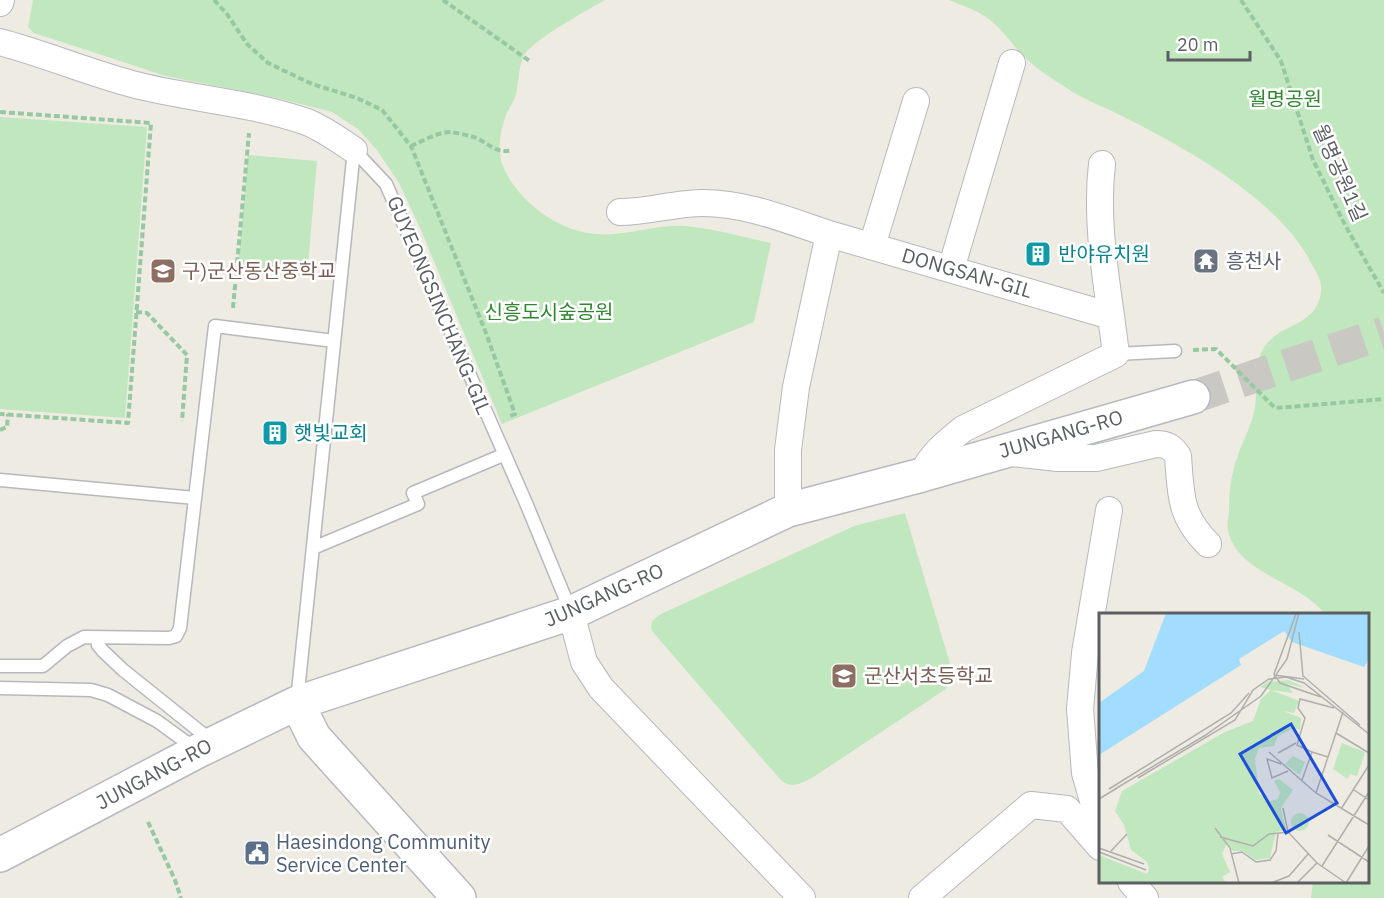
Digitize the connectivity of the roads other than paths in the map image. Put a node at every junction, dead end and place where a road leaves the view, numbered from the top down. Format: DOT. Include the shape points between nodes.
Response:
graph roads {
  1 [pos="0,42"];
  2 [pos="1012,63"];
  3 [pos="916,101"];
  4 [pos="354,150"];
  5 [pos="1102,164"];
  6 [pos="620,212"];
  7 [pos="829,234"];
  8 [pos="872,246"];
  9 [pos="951,269"];
  10 [pos="1111,316"];
  11 [pos="334,342"];
  12 [pos="1174,351"];
  13 [pos="1116,354"];
  14 [pos="1193,397"];
  15 [pos="1002,452"];
  16 [pos="503,455"];
  17 [pos="922,475"];
  18 [pos="0,480"];
  19 [pos="195,498"];
  20 [pos="788,510"];
  21 [pos="1109,510"];
  22 [pos="1208,544"];
  23 [pos="313,548"];
  24 [pos="571,614"];
  25 [pos="97,638"];
  26 [pos="0,666"];
  27 [pos="0,688"];
  28 [pos="297,703"];
  29 [pos="206,747"];
  30 [pos="1099,814"];
  31 [pos="1099,845"];
  32 [pos="0,855"];
  33 [pos="1132,883"];
  34 [pos="1151,883"];
  35 [pos="459,898"];
  36 [pos="802,898"];
  37 [pos="922,898"];
  38 [pos="1145,898"];
  39 [pos="1164,898"];
  1 -- 4 [label="street, GUYEONGSINCHANG-GIL" via="131,84 307,122"];
  2 -- 9 [label="street"];
  3 -- 8 [label="street"];
  4 -- 11 [label="lane"];
  4 -- 16 [label="lane, GUYEONGSINCHANG-GIL" via="386,184"];
  5 -- 10 [label="street" via="1100,219"];
  6 -- 7 [label="street, DONGSAN-GIL" via="678,204 743,207"];
  7 -- 8 [label="street, DONGSAN-GIL"];
  7 -- 20 [label="street" via="796,387 788,450"];
  8 -- 9 [label="street, DONGSAN-GIL"];
  9 -- 10 [label="street, DONGSAN-GIL"];
  10 -- 13 [label="street"];
  11 -- 19 [label="lane" via="214,326"];
  11 -- 23 [label="lane"];
  12 -- 13 [label="lane"];
  13 -- 17 [label="street" via="963,429 942,446"];
  14 -- 15 [label="street, JUNGANG-RO"];
  15 -- 17 [label="street, JUNGANG-RO"];
  15 -- 22 [label="street" via="1096,458 1165,444 1178,456 1184,512"];
  16 -- 23 [label="lane" via="413,493 418,504"];
  16 -- 24 [label="lane, GUYEONGSINCHANG-GIL"];
  17 -- 20 [label="street, JUNGANG-RO"];
  18 -- 19 [label="lane"];
  19 -- 25 [label="lane" via="176,636"];
  20 -- 24 [label="street, JUNGANG-RO"];
  21 -- 30 [label="street" via="1085,653 1080,709 1085,773"];
  23 -- 28 [label="lane"];
  24 -- 28 [label="street, JUNGANG-RO"];
  24 -- 36 [label="street" via="584,662 601,688"];
  25 -- 26 [label="lane" via="80,639 43,666"];
  25 -- 29 [label="lane" via="103,651"];
  27 -- 29 [label="lane" via="91,690 108,695"];
  28 -- 29 [label="street, JUNGANG-RO"];
  28 -- 35 [label="street" via="314,737"];
  29 -- 32 [label="street, JUNGANG-RO"];
  31 -- 37 [label="street" via="1067,809 1031,805"];
  33 -- 38 [label="street"];
  34 -- 39 [label="street"];
}
